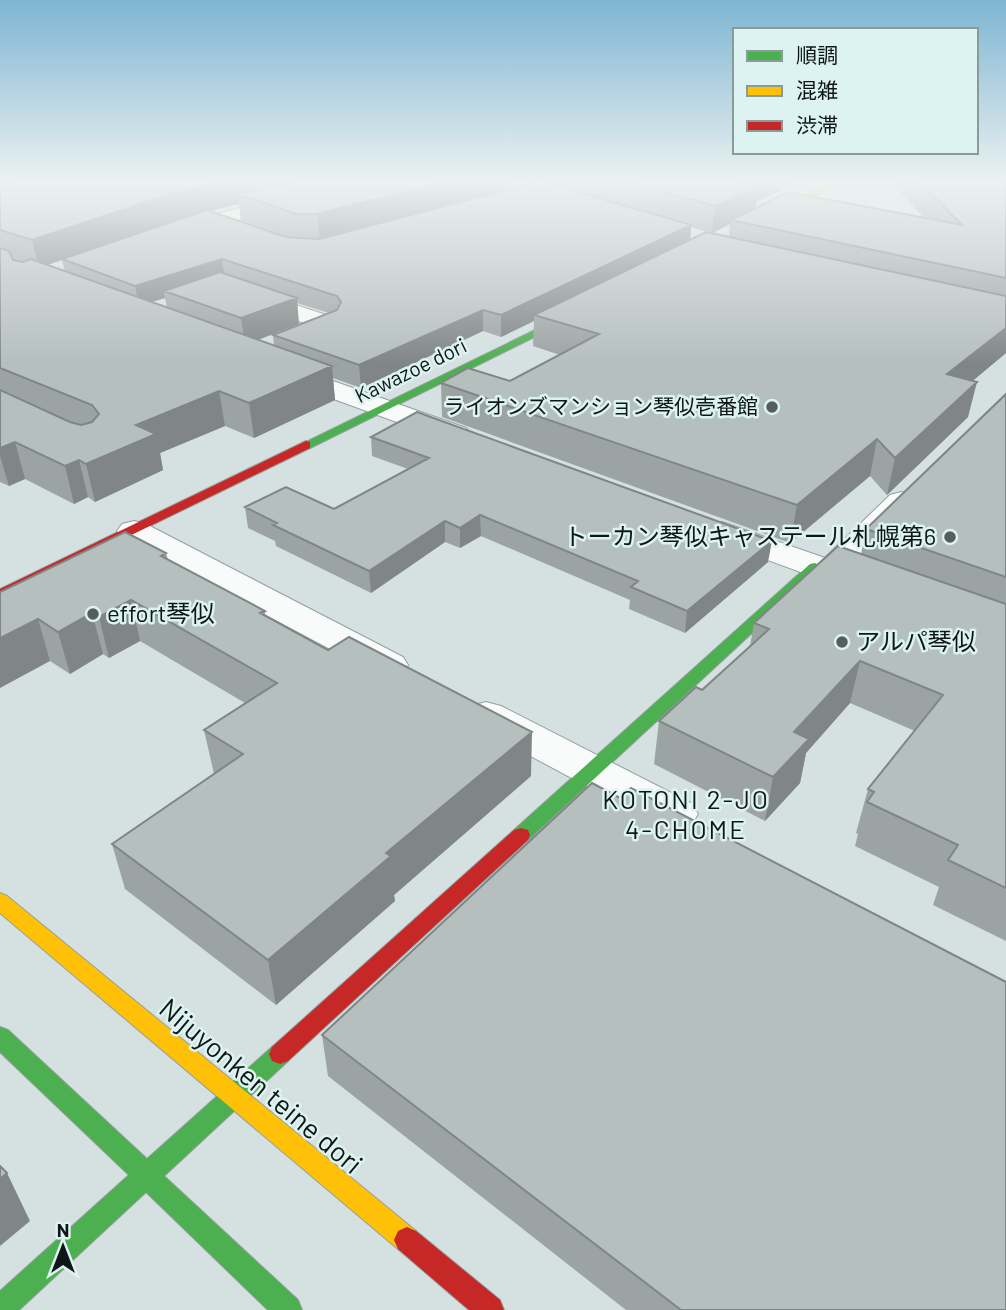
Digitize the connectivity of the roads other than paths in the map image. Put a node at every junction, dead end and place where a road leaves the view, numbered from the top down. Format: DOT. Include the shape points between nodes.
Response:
graph roads {
  1 [pos="224,288"];
  2 [pos="592,305"];
  3 [pos="385,408"];
  4 [pos="489,446"];
  5 [pos="917,487"];
  6 [pos="698,523"];
  7 [pos="134,531"];
  8 [pos="823,569"];
  9 [pos="881,591"];
  10 [pos="0,595"];
  11 [pos="590,770"];
  12 [pos="713,834"];
  13 [pos="0,901"];
  14 [pos="0,1037"];
  15 [pos="231,1096"];
  16 [pos="146,1174"];
  17 [pos="0,1309"];
  18 [pos="288,1310"];
  19 [pos="490,1310"];
  1 -- 3 [label="street" via="329,324 263,355"];
  2 -- 3 [label="street, Kawazoe dori"];
  3 -- 4 [label="street"];
  3 -- 7 [label="street, Kawazoe dori"];
  5 -- 8 [label="street"];
  6 -- 8 [label="street"];
  7 -- 10 [label="street, Kawazoe dori"];
  7 -- 11 [label="street"];
  8 -- 9 [label="street"];
  8 -- 11 [label="street"];
  11 -- 12 [label="street"];
  11 -- 15 [label="street"];
  13 -- 15 [label="street, Nijuyonken teine dori"];
  14 -- 16 [label="street"];
  15 -- 16 [label="street"];
  15 -- 19 [label="street, Nijuyonken teine dori"];
  16 -- 17 [label="street"];
  16 -- 18 [label="street"];
}
